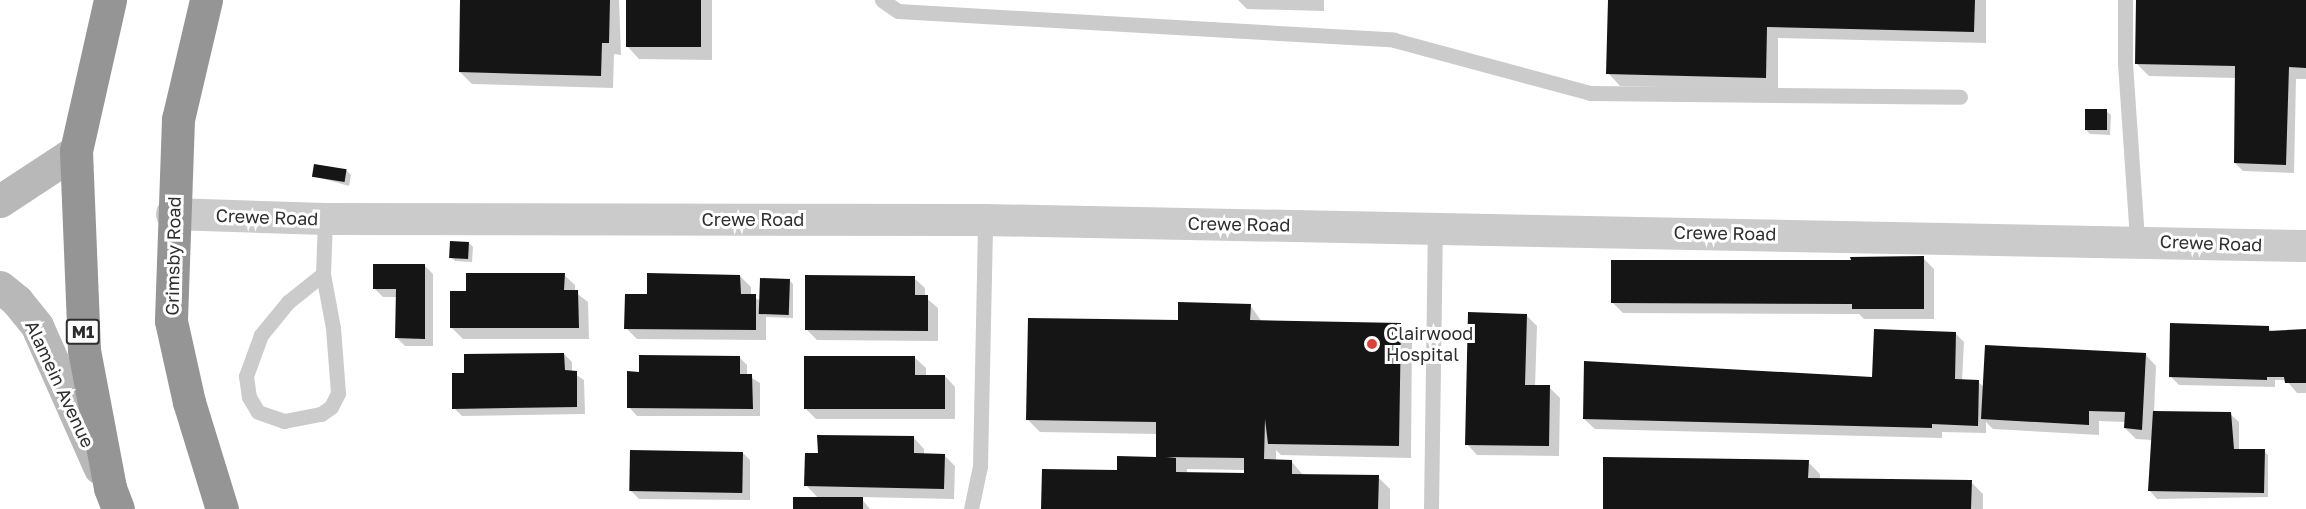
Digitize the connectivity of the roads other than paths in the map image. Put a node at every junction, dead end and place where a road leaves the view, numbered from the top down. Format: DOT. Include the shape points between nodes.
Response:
graph roads {
  1 [pos="110,0"];
  2 [pos="206,0"];
  3 [pos="882,0"];
  4 [pos="2125,0"];
  5 [pos="1960,97"];
  6 [pos="76,151"];
  7 [pos="0,201"];
  8 [pos="172,214"];
  9 [pos="325,219"];
  10 [pos="985,220"];
  11 [pos="1435,227"];
  12 [pos="2137,241"];
  13 [pos="2306,246"];
  14 [pos="323,274"];
  15 [pos="0,287"];
  16 [pos="114,499"];
  17 [pos="222,509"];
  18 [pos="971,509"];
  19 [pos="1431,509"];
  1 -- 6 [label="highway, M1"];
  2 -- 8 [label="highway, Grimsby Road" via="178,119"];
  3 -- 5 [label="lane" via="898,10 1394,40 1590,93"];
  4 -- 12 [label="lane" via="2125,63"];
  6 -- 7 [label="street"];
  6 -- 16 [label="highway, M1" via="84,350"];
  8 -- 9 [label="street, Crewe Road"];
  8 -- 17 [label="highway, Grimsby Road" via="171,321 189,402"];
  9 -- 10 [label="street, Crewe Road"];
  9 -- 14 [label="lane"];
  10 -- 11 [label="street, Crewe Road"];
  10 -- 18 [label="lane" via="980,466"];
  11 -- 12 [label="street, Crewe Road"];
  11 -- 19 [label="lane"];
  12 -- 13 [label="street, Crewe Road"];
  14 -- 14 [label="lane" via="333,328 338,393 321,414 284,421 258,412 249,397 246,375 256,345 281,310"];
  15 -- 16 [label="street, Alamein Avenue" via="37,326"];
}
